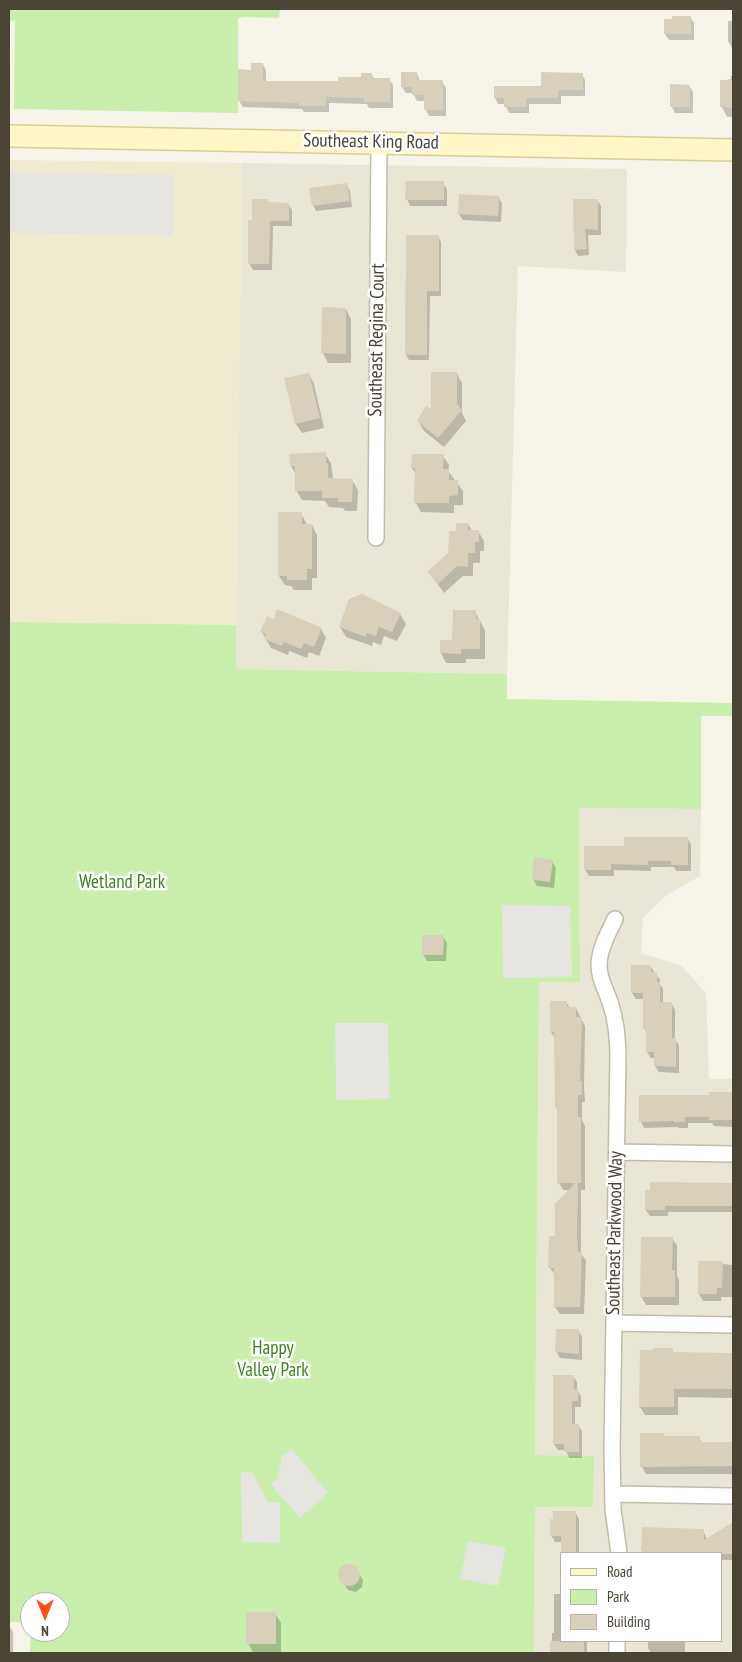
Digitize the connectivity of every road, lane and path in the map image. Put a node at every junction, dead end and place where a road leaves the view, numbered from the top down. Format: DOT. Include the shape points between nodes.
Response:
graph roads {
  1 [pos="9,136"];
  2 [pos="379,142"];
  3 [pos="733,150"];
  4 [pos="376,538"];
  5 [pos="615,919"];
  6 [pos="617,1152"];
  7 [pos="733,1154"];
  8 [pos="614,1322"];
  9 [pos="733,1325"];
  10 [pos="613,1494"];
  11 [pos="733,1496"];
  12 [pos="619,1552"];
  1 -- 2 [label="main road, Southeast King Road"];
  2 -- 3 [label="main road, Southeast King Road"];
  2 -- 4 [label="street, Southeast Regina Court"];
  5 -- 6 [label="street, Southeast Parkwood Way" via="601,949 599,966 600,980 616,1024"];
  6 -- 7 [label="street"];
  6 -- 8 [label="street, Southeast Parkwood Way"];
  8 -- 9 [label="street"];
  8 -- 10 [label="street, Southeast Parkwood Way"];
  10 -- 11 [label="street"];
  10 -- 12 [label="street, Southeast Parkwood Way"];
}
